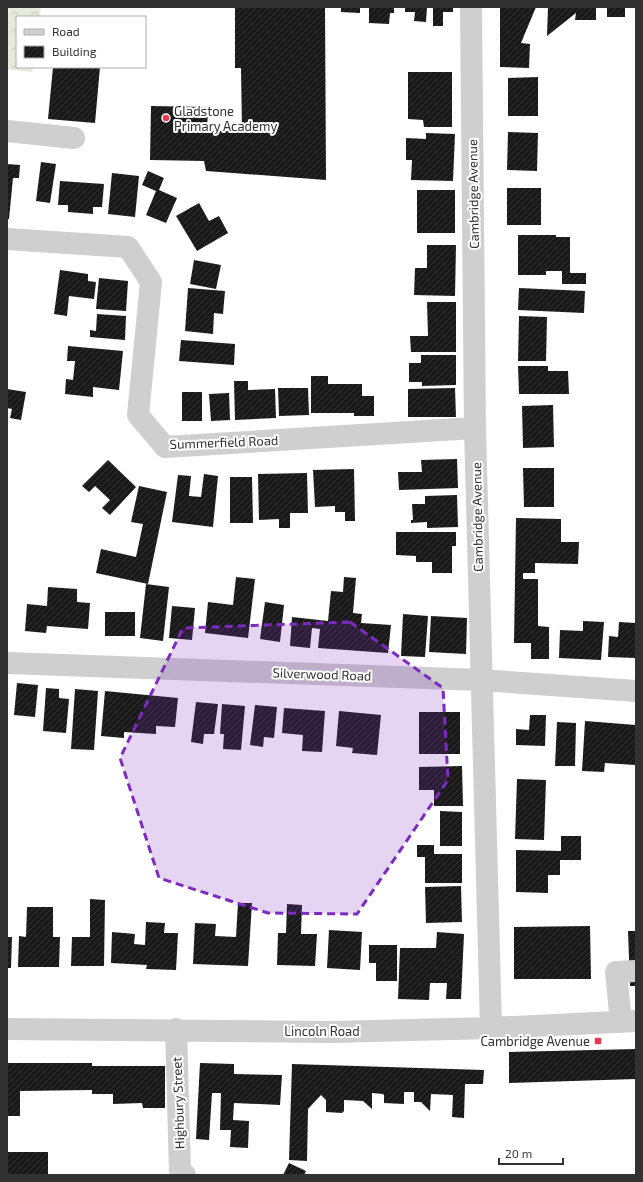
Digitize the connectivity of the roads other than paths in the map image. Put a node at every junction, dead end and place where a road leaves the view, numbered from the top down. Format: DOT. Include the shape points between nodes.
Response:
graph roads {
  1 [pos="471,7"];
  2 [pos="7,131"];
  3 [pos="74,138"];
  4 [pos="7,239"];
  5 [pos="475,428"];
  6 [pos="7,663"];
  7 [pos="481,680"];
  8 [pos="636,691"];
  9 [pos="636,971"];
  10 [pos="628,1022"];
  11 [pos="491,1028"];
  12 [pos="7,1029"];
  13 [pos="176,1029"];
  14 [pos="185,1175"];
  1 -- 5 [label="street, Cambridge Avenue"];
  2 -- 3 [label="street"];
  4 -- 5 [label="street, Summerfield Road" via="128,247 151,282 138,415 165,447"];
  5 -- 7 [label="street, Cambridge Avenue"];
  6 -- 7 [label="street, Silverwood Road"];
  7 -- 8 [label="street, Silverwood Road"];
  7 -- 11 [label="street, Cambridge Avenue"];
  9 -- 10 [label="street" via="616,972"];
  10 -- 11 [label="street, Lincoln Road"];
  11 -- 13 [label="street, Lincoln Road" via="333,1032"];
  12 -- 13 [label="street, Lincoln Road"];
  13 -- 14 [label="street, Highbury Street" via="180,1172"];
}
